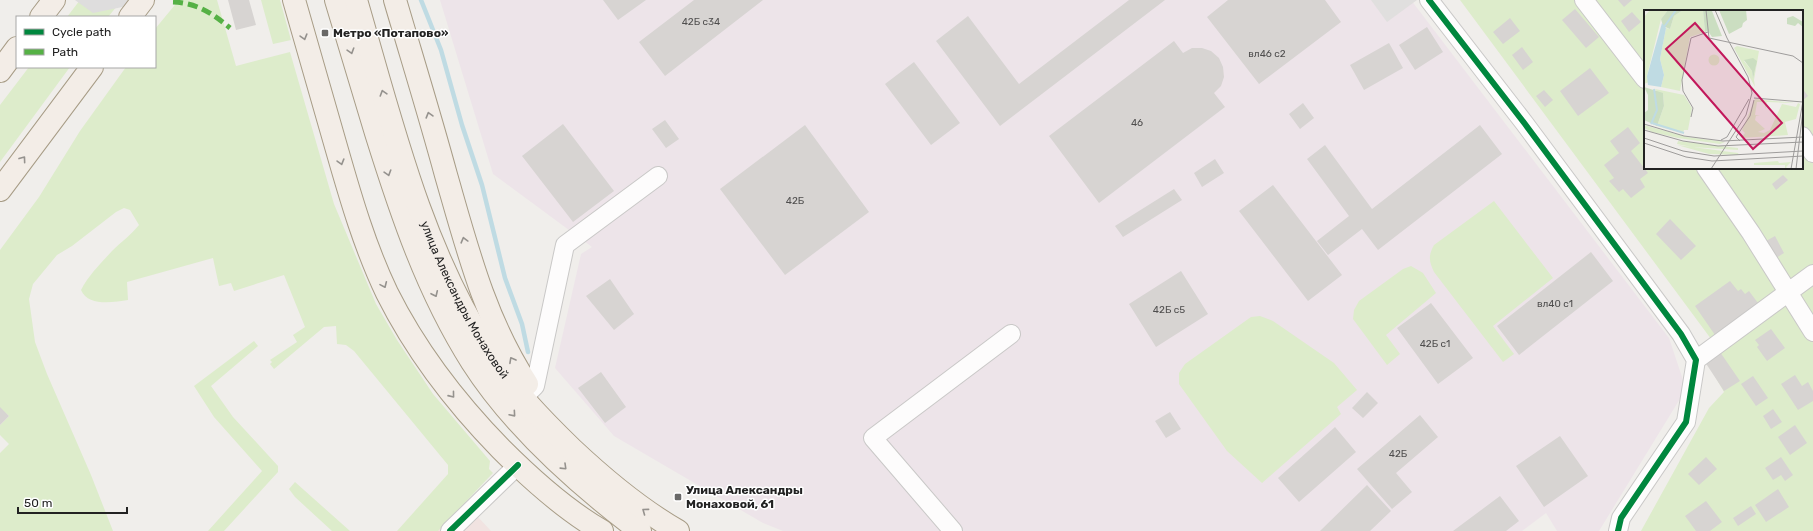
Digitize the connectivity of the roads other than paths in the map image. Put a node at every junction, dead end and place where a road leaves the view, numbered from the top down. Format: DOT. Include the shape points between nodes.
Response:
graph roads {
  1 [pos="54,0"];
  2 [pos="143,0"];
  3 [pos="294,0"];
  4 [pos="336,0"];
  5 [pos="356,0"];
  6 [pos="395,0"];
  7 [pos="1429,0"];
  8 [pos="1584,0"];
  9 [pos="42,16"];
  10 [pos="131,16"];
  11 [pos="16,49"];
  12 [pos="91,68"];
  13 [pos="0,71"];
  14 [pos="1644,78"];
  15 [pos="386,133"];
  16 [pos="1803,138"];
  17 [pos="1813,153"];
  18 [pos="1707,169"];
  19 [pos="658,176"];
  20 [pos="0,190"];
  21 [pos="1813,274"];
  22 [pos="1788,291"];
  23 [pos="1813,332"];
  24 [pos="1011,334"];
  25 [pos="1696,360"];
  26 [pos="527,394"];
  27 [pos="518,465"];
  28 [pos="450,531"];
  29 [pos="602,531"];
  30 [pos="640,531"];
  31 [pos="678,531"];
  32 [pos="953,531"];
  33 [pos="1618,531"];
  1 -- 9 [label="main road"];
  2 -- 10 [label="main road"];
  3 -- 27 [label="main road, one-way" via="361,232 388,293 414,341 452,394"];
  4 -- 15 [label="main road, улица Александры Монаховой, one-way"];
  15 -- 5 [label="main road, улица Александры Монаховой, one-way"];
  26 -- 6 [label="main road, one-way" via="486,305 469,256"];
  7 -- 25 [label="street" via="1681,334"];
  8 -- 14 [label="street"];
  11 -- 13 [label="main road"];
  20 -- 12 [label="main road, one-way"];
  15 -- 26 [label="main road, улица Александры Монаховой" via="461,306 488,352"];
  15 -- 30 [label="main road, улица Александры Монаховой, one-way" via="407,228 444,315 473,363 500,400 530,434 589,492"];
  16 -- 17 [label="street"];
  18 -- 22 [label="street"];
  19 -- 26 [label="street" via="565,244 541,365 535,386"];
  21 -- 22 [label="street"];
  22 -- 23 [label="street"];
  22 -- 25 [label="street"];
  24 -- 32 [label="street" via="873,438"];
  25 -- 33 [label="street" via="1686,422 1621,518"];
  31 -- 26 [label="main road, улица Александры Монаховой, one-way" via="626,498 602,478 573,450"];
  27 -- 28 [label="street"];
  27 -- 29 [label="main road"];
}
